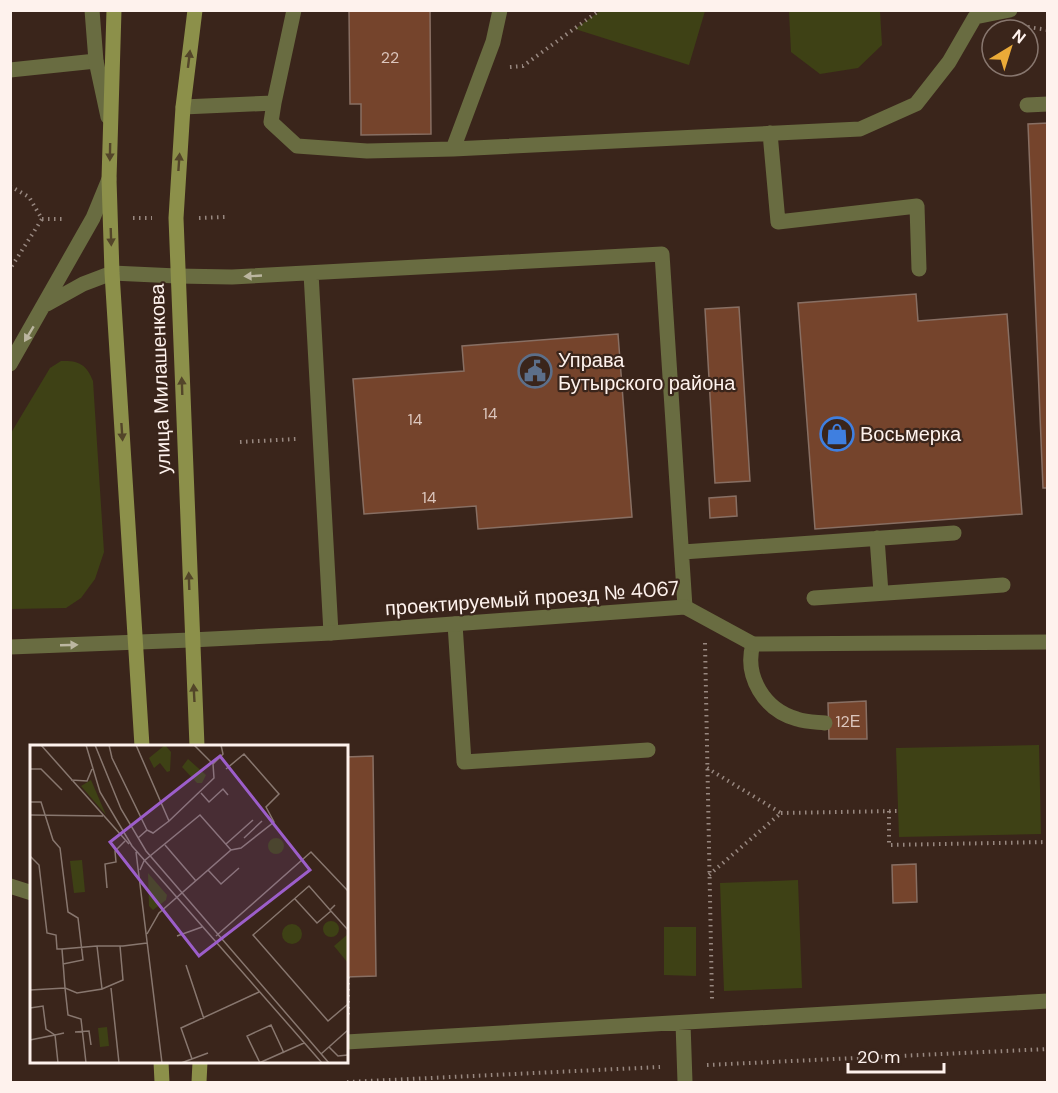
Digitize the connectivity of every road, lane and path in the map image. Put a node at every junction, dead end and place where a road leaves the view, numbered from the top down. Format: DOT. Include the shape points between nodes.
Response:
graph roads {
  1 [pos="92,10"];
  2 [pos="114,10"];
  3 [pos="195,10"];
  4 [pos="294,10"];
  5 [pos="500,10"];
  6 [pos="600,10"];
  7 [pos="1010,10"];
  8 [pos="972,14"];
  9 [pos="96,61"];
  10 [pos="10,70"];
  11 [pos="482,70"];
  12 [pos="274,103"];
  13 [pos="1047,104"];
  14 [pos="1027,105"];
  15 [pos="183,106"];
  16 [pos="110,126"];
  17 [pos="770,133"];
  18 [pos="453,149"];
  19 [pos="109,179"];
  20 [pos="10,186"];
  21 [pos="10,269"];
  22 [pos="919,269"];
  23 [pos="112,273"];
  24 [pos="311,273"];
  25 [pos="177,276"];
  26 [pos="47,304"];
  27 [pos="10,364"];
  28 [pos="321,438"];
  29 [pos="240,442"];
  30 [pos="954,533"];
  31 [pos="877,538"];
  32 [pos="683,552"];
  33 [pos="1003,585"];
  34 [pos="881,593"];
  35 [pos="814,598"];
  36 [pos="685,607"];
  37 [pos="455,624"];
  38 [pos="332,633"];
  39 [pos="191,640"];
  40 [pos="1047,642"];
  41 [pos="135,643"];
  42 [pos="753,644"];
  43 [pos="10,647"];
  44 [pos="705,663"];
  45 [pos="825,723"];
  46 [pos="142,745"];
  47 [pos="196,745"];
  48 [pos="648,750"];
  49 [pos="707,768"];
  50 [pos="889,811"];
  51 [pos="898,811"];
  52 [pos="781,813"];
  53 [pos="1047,842"];
  54 [pos="709,876"];
  55 [pos="10,886"];
  56 [pos="30,892"];
  57 [pos="348,977"];
  58 [pos="1047,1001"];
  59 [pos="713,1020"];
  60 [pos="683,1023"];
  61 [pos="348,1042"];
  62 [pos="161,1063"];
  63 [pos="200,1063"];
  64 [pos="162,1083"];
  65 [pos="199,1083"];
  66 [pos="685,1083"];
  1 -- 9 [label="street"];
  2 -- 16 [label="main road, улица Милашенкова"];
  15 -- 3 [label="main road, улица Милашенкова, one-way"];
  4 -- 12 [label="street"];
  5 -- 11 [label="street"];
  6 -- 11 [label="path" via="523,66"];
  7 -- 8 [label="street"];
  8 -- 17 [label="street" via="949,62 916,104 860,129"];
  9 -- 10 [label="street"];
  9 -- 16 [label="street"];
  11 -- 18 [label="street"];
  12 -- 15 [label="street"];
  12 -- 18 [label="street" via="271,122 297,146 367,151"];
  13 -- 14 [label="street"];
  25 -- 15 [label="main road, улица Милашенкова, one-way" via="176,218"];
  16 -- 19 [label="main road, улица Милашенкова, one-way"];
  17 -- 18 [label="street"];
  17 -- 22 [label="street" via="777,222 917,206"];
  19 -- 23 [label="main road, улица Милашенкова, one-way"];
  19 -- 26 [label="street"];
  20 -- 21 [label="path" via="28,197 42,219"];
  23 -- 25 [label="street"];
  23 -- 26 [label="street"];
  23 -- 41 [label="main road, улица Милашенкова, one-way"];
  24 -- 25 [label="street, one-way"];
  24 -- 28 [label="street"];
  24 -- 32 [label="street" via="663,254"];
  39 -- 25 [label="main road, улица Милашенкова, one-way"];
  26 -- 27 [label="street, one-way"];
  28 -- 29 [label="path"];
  28 -- 38 [label="street"];
  30 -- 31 [label="street"];
  31 -- 32 [label="street"];
  31 -- 34 [label="street"];
  32 -- 36 [label="street"];
  33 -- 34 [label="street"];
  34 -- 35 [label="street"];
  36 -- 37 [label="street, проектируемый проезд № 4067"];
  36 -- 42 [label="street, проектируемый проезд № 4067"];
  37 -- 38 [label="street, проектируемый проезд № 4067"];
  37 -- 48 [label="street" via="464,762"];
  38 -- 39 [label="street, проектируемый проезд № 4067"];
  39 -- 41 [label="street, проектируемый проезд № 4067"];
  47 -- 39 [label="main road, улица Милашенкова, one-way"];
  40 -- 42 [label="street, проектируемый проезд № 4067"];
  43 -- 41 [label="street, проектируемый проезд № 4067, one-way"];
  41 -- 46 [label="main road, улица Милашенкова"];
  42 -- 45 [label="street" via="749,659 752,679 771,706 796,719"];
  44 -- 49 [label="path"];
  49 -- 52 [label="path"];
  49 -- 54 [label="path"];
  50 -- 51 [label="path"];
  50 -- 52 [label="path"];
  50 -- 53 [label="path" via="889,845"];
  52 -- 54 [label="path"];
  54 -- 59 [label="path"];
  55 -- 56 [label="street"];
  57 -- 61 [label="path"];
  58 -- 59 [label="street"];
  59 -- 60 [label="street"];
  60 -- 61 [label="street"];
  60 -- 66 [label="street"];
  62 -- 64 [label="main road"];
  63 -- 65 [label="main road"];
}
